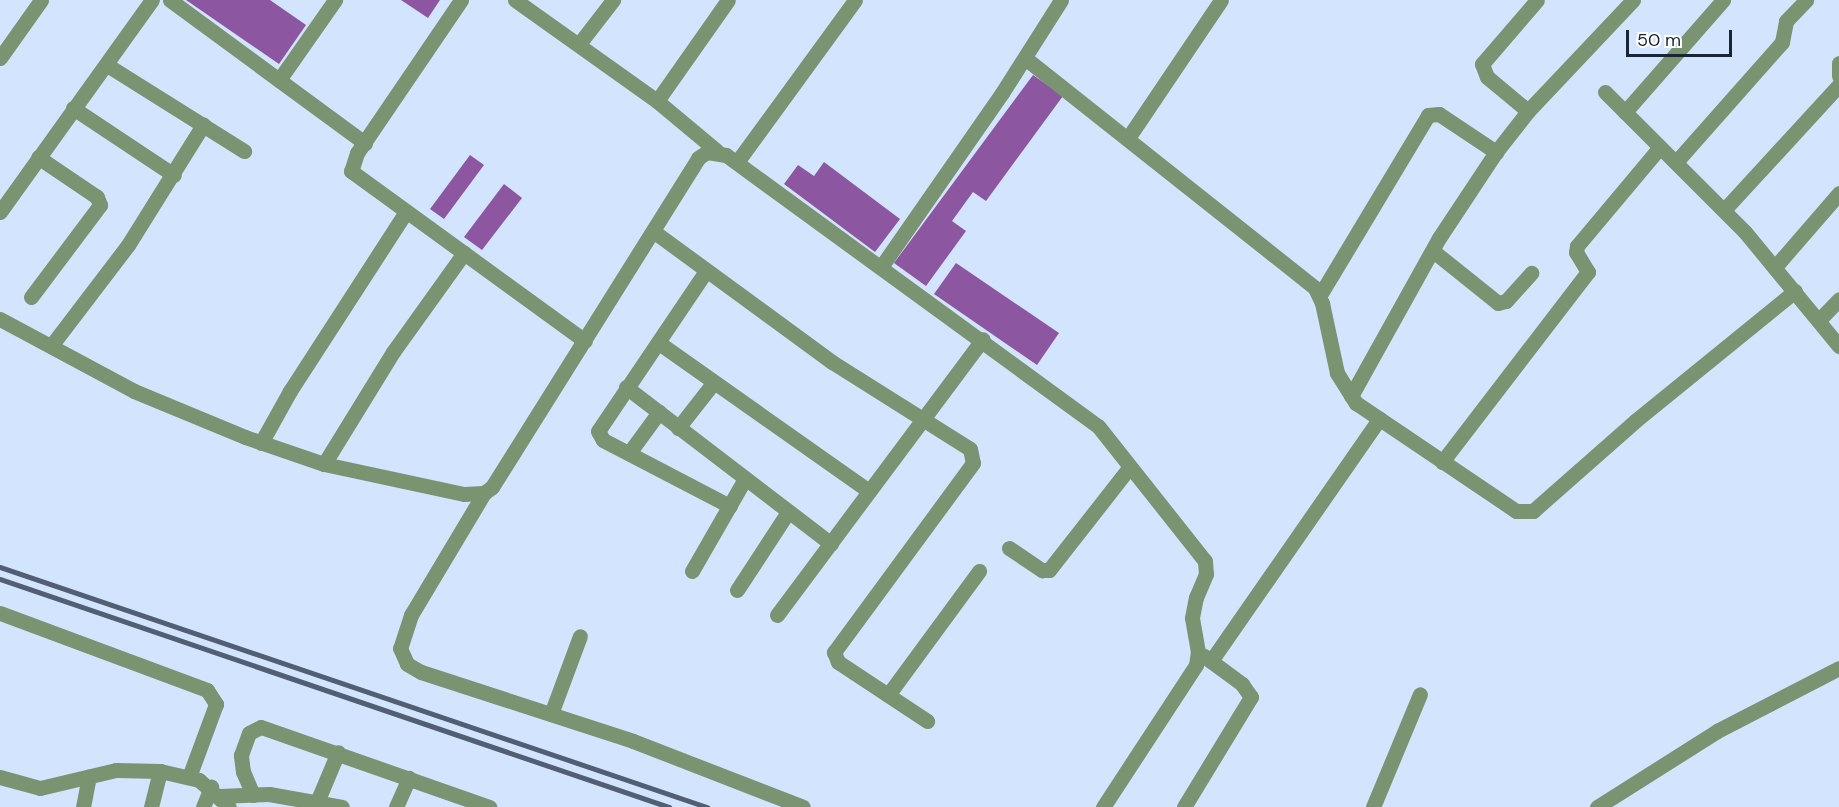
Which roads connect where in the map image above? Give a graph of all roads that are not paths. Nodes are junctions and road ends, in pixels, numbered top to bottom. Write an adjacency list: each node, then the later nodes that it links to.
1 (41, 0): 17 (street)
2 (152, 0): 20 (street)
3 (170, 0): 22 (street)
4 (335, 0): 22 (street)
5 (462, 0): 31 (street)
6 (515, 0): 16 (street)
7 (613, 0): 16 (street)
8 (728, 0): 25 (street)
9 (855, 0): 37 (street)
10 (1061, 0): 18 (street)
11 (1221, 0): 30 (street)
12 (1537, 0): 27 (street)
13 (1633, 0): 27 (street)
14 (1723, 0): 28 (street)
15 (1806, 0): 38 (street)
16 (579, 44): 25 (street)
17 (0, 58)
18 (1025, 58): 30 (street); 47 (street)
19 (1839, 63): 21 (street)
20 (107, 65): 26 (street); 29 (street)
21 (1839, 76)
22 (279, 80): 31 (street)
23 (1839, 85): 41 (street)
24 (1605, 92): 28 (street)
25 (657, 101): 34 (street)
26 (72, 108): 36 (street); 39 (street)
27 (1528, 111): 35 (street)
28 (1625, 112): 32 (street)
29 (203, 125): 33 (street); 39 (street)
30 (1128, 138): 52 (street)
31 (365, 143): 43 (street)
32 (1660, 147): 38 (street); 71 (street)
33 (244, 151)
34 (717, 151): 37 (street); 44 (street)
35 (1496, 152): 45 (street); 52 (street)
36 (38, 157): 42 (street); 53 (street)
37 (737, 162): 47 (street)
38 (1676, 162): 41 (street)
39 (174, 175): 60 (street)
40 (1839, 193): 48 (street)
41 (1724, 210): 48 (street)
42 (0, 212)
43 (406, 212): 46 (street); 69 (street)
44 (653, 231): 49 (street); 58 (street)
45 (1433, 251): 50 (street); 64 (street)
46 (464, 253): 58 (street); 72 (street)
47 (881, 267): 57 (street)
48 (1775, 267): 51 (street)
49 (706, 271): 59 (street); 66 (street)
50 (1531, 273)
51 (1795, 291): 56 (street); 71 (street)
52 (1320, 295): 64 (street)
53 (31, 297)
54 (1839, 299): 56 (street)
55 (0, 319): 60 (street)
56 (1819, 320): 61 (street)
57 (983, 339): 66 (street); 73 (street)
58 (585, 341): 76 (street)
59 (659, 343): 62 (street); 63 (street)
60 (51, 346): 69 (street)
61 (1839, 346)
62 (714, 382): 68 (street); 75 (street)
63 (626, 387): 65 (street); 70 (street)
64 (1351, 396): 67 (street)
65 (659, 412): 68 (street); 70 (street)
66 (925, 417): 75 (street); 91 (street)
67 (1379, 419): 71 (street); 88 (street)
68 (678, 428): 74 (street)
69 (261, 443): 72 (street)
70 (629, 453): 77 (street)
71 (1442, 462)
72 (324, 464): 76 (street)
73 (1129, 468): 80 (street); 87 (street)
74 (746, 479): 77 (street); 78 (street)
75 (869, 491): 79 (street)
76 (484, 493): 92 (street)
77 (730, 506): 81 (street)
78 (788, 512): 79 (street); 83 (street)
79 (831, 544): 84 (street)
80 (1009, 548)
81 (692, 571)
82 (979, 571): 91 (street)
83 (737, 590)
84 (777, 615)
85 (1, 618): 97 (street)
86 (580, 636): 92 (street)
87 (1198, 651): 88 (street); 110 (street)
88 (1211, 661): 111 (street)
89 (1839, 668): 113 (street)
90 (1420, 694): 112 (street)
91 (888, 695): 93 (street)
92 (551, 714): 109 (street)
93 (927, 721)
94 (338, 752): 98 (street); 100 (street); 102 (street)
95 (160, 771): 96 (street); 97 (street); 104 (street)
96 (89, 777): 99 (street); 103 (street)
97 (189, 777): 101 (street)
98 (409, 778): 107 (street); 108 (street)
99 (1, 782)
100 (253, 795): 101 (street); 102 (street)
101 (220, 797): 105 (street)
102 (317, 802): 106 (street)
103 (83, 807)
104 (151, 807)
105 (203, 807)
106 (342, 807)
107 (396, 807)
108 (488, 807)
109 (802, 807)
110 (1102, 807)
111 (1184, 807)
112 (1373, 807)
113 (1597, 807)

